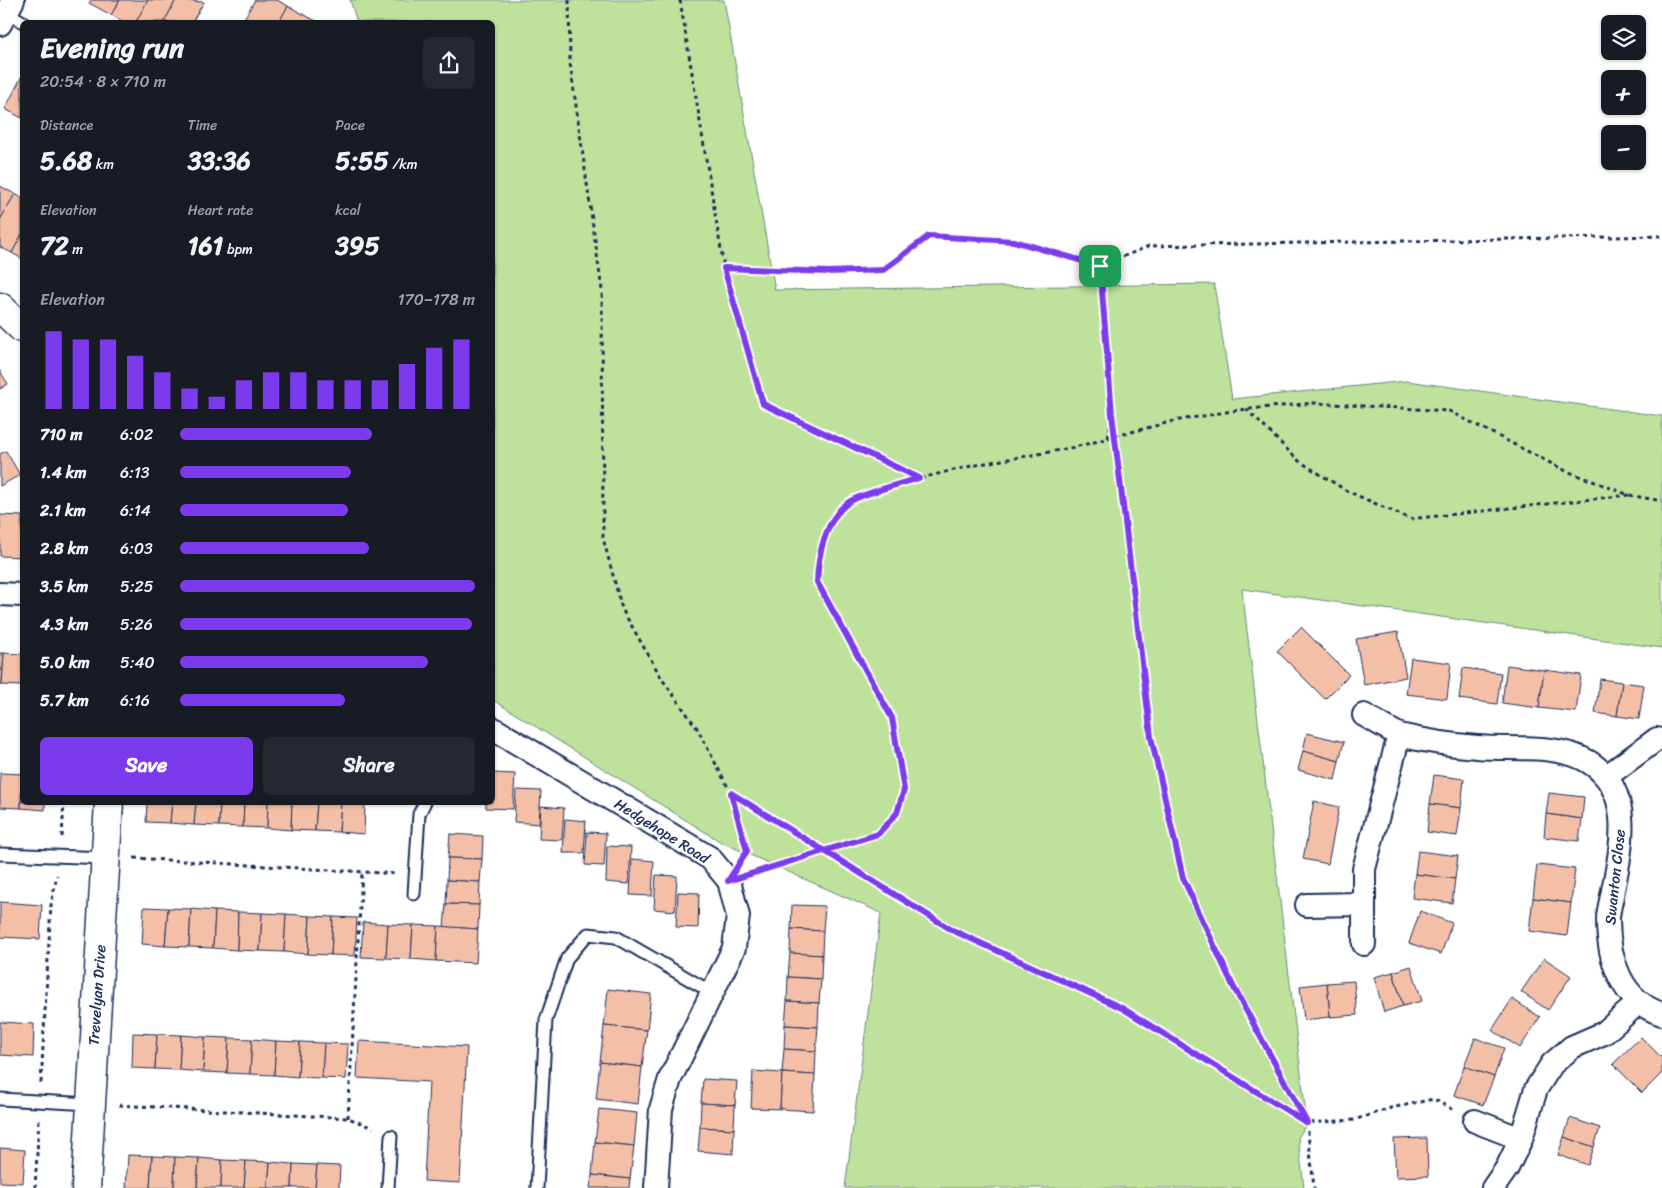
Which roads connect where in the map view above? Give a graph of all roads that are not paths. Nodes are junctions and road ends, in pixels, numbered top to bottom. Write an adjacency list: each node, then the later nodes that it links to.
1 (0, 307): 2 (street)
2 (20, 326)
3 (0, 594): 4 (street)
4 (20, 595)
5 (1364, 715): 7 (street, Swanton Close)
6 (495, 730): 18 (street, Hedgehope Road)
7 (1399, 735): 9 (street, Swanton Close); 15 (street)
8 (1657, 739): 9 (street)
9 (1607, 776): 19 (street, Swanton Close)
10 (109, 805): 13 (street, Trevelyan Drive)
11 (424, 805): 14 (lane)
12 (0, 854): 13 (lane)
13 (106, 857): 22 (street, Trevelyan Drive)
14 (414, 894)
15 (1362, 904): 16 (street); 17 (street)
16 (1307, 906)
17 (1364, 944)
18 (711, 992): 28 (lane); 29 (street, Hedgehope Road)
19 (1638, 1003): 20 (street, Swanton Close); 25 (street)
20 (1662, 1014)
21 (0, 1099): 22 (lane)
22 (91, 1104): 26 (street, Trevelyan Drive)
23 (1475, 1121): 25 (street)
24 (391, 1136): 27 (lane)
25 (1521, 1139): 30 (street)
26 (86, 1188)
27 (388, 1188)
28 (537, 1188)
29 (656, 1188)
30 (1493, 1188)

